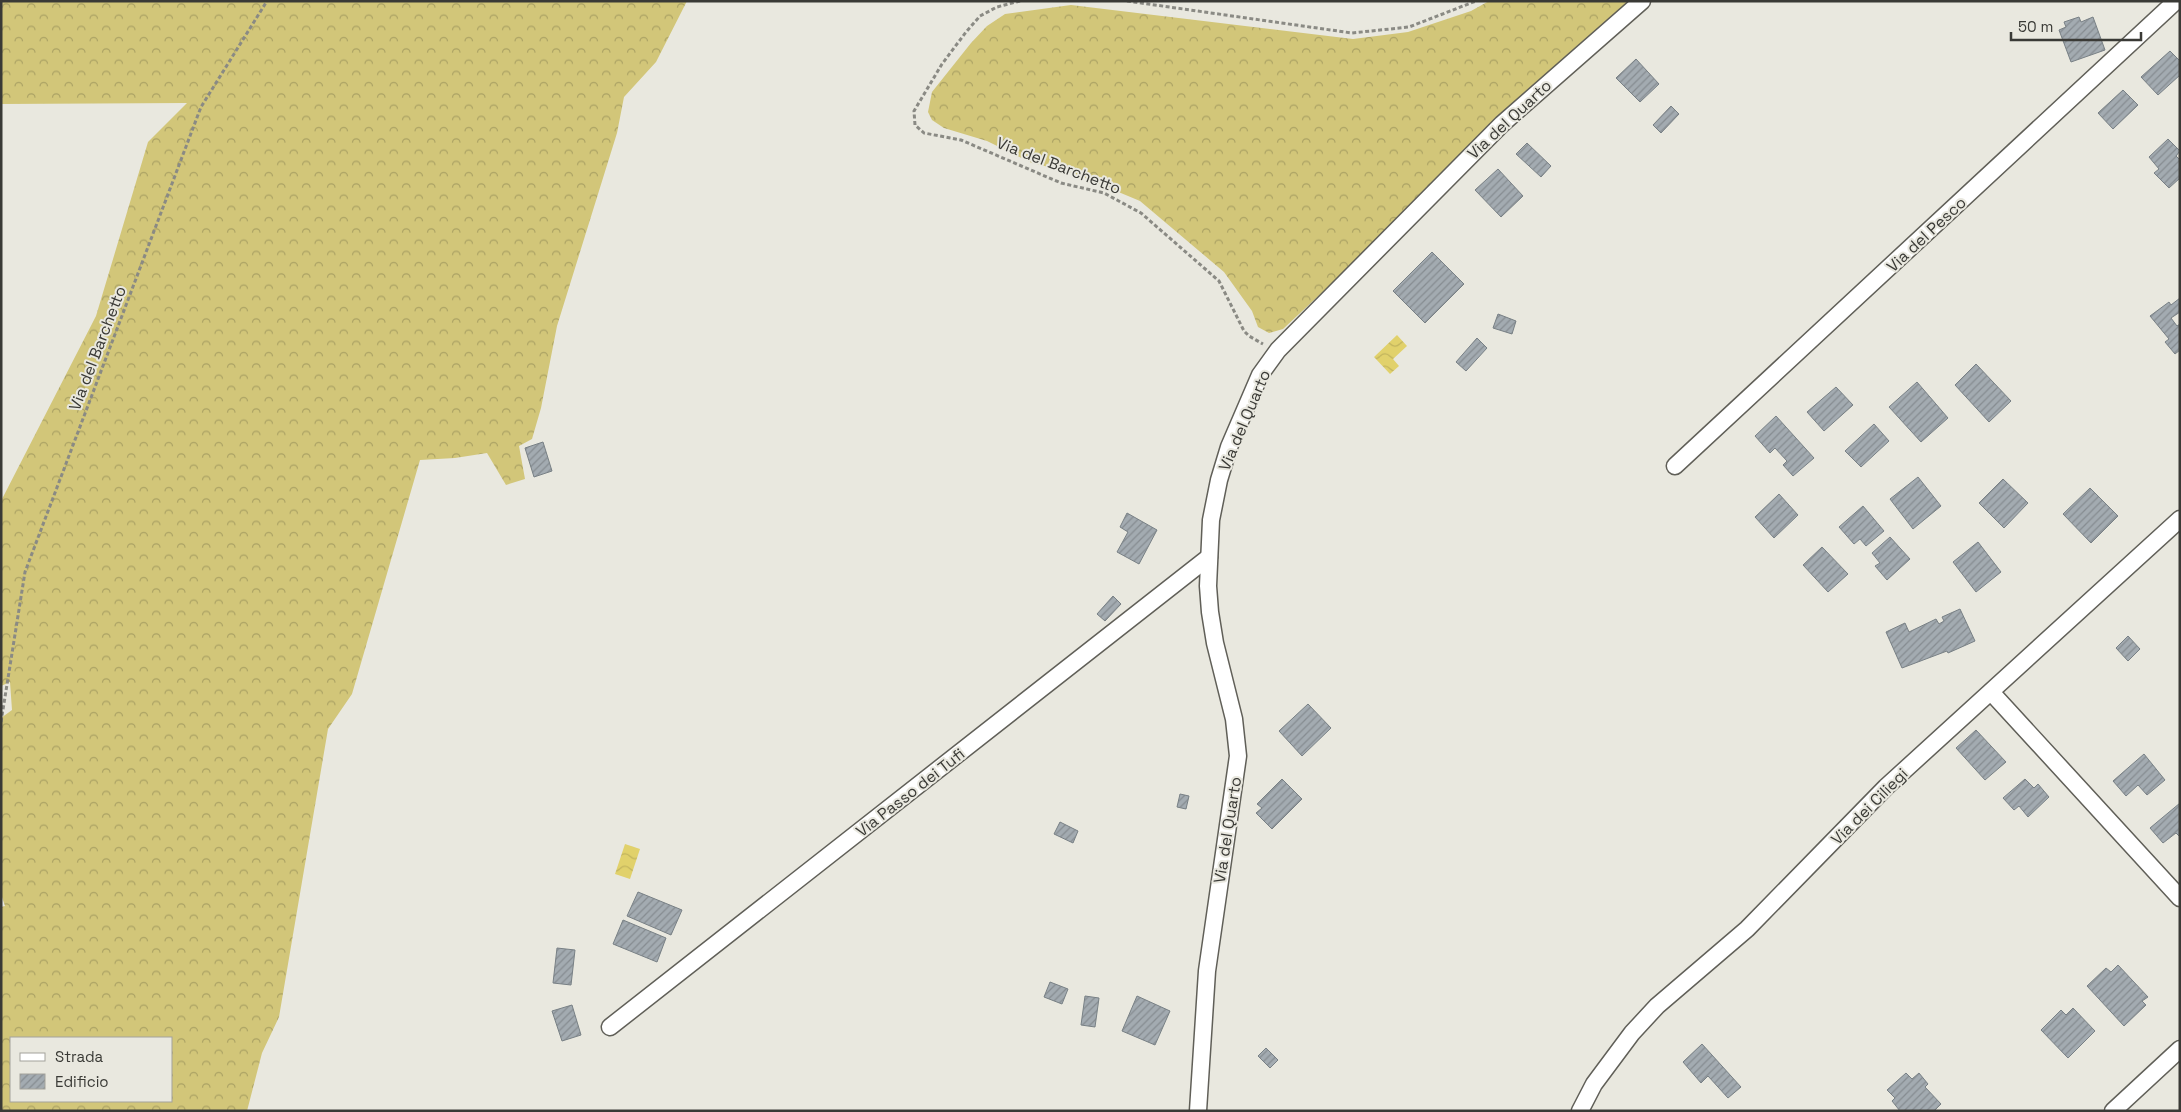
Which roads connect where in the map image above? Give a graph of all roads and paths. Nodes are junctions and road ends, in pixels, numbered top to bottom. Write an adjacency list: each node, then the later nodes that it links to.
1 (267, 1): 12 (path, Via del Barchetto)
2 (1020, 1): 7 (path, Via del Barchetto)
3 (1127, 1): 4 (path)
4 (1476, 1)
5 (1642, 1): 7 (street, Via del Quarto)
6 (2176, 1): 8 (street, Via del Pesco)
7 (1278, 350): 10 (street, Via del Quarto)
8 (1675, 466)
9 (2180, 519): 11 (street, Via dei Ciliegi)
10 (1209, 557): 14 (street, Via Passo dei Tufi); 16 (street, Via del Quarto)
11 (1991, 692): 13 (street); 17 (street, Via dei Ciliegi)
12 (1, 722)
13 (2180, 898)
14 (610, 1027)
15 (2180, 1049): 18 (street)
16 (1198, 1111)
17 (1580, 1111)
18 (2112, 1111)

